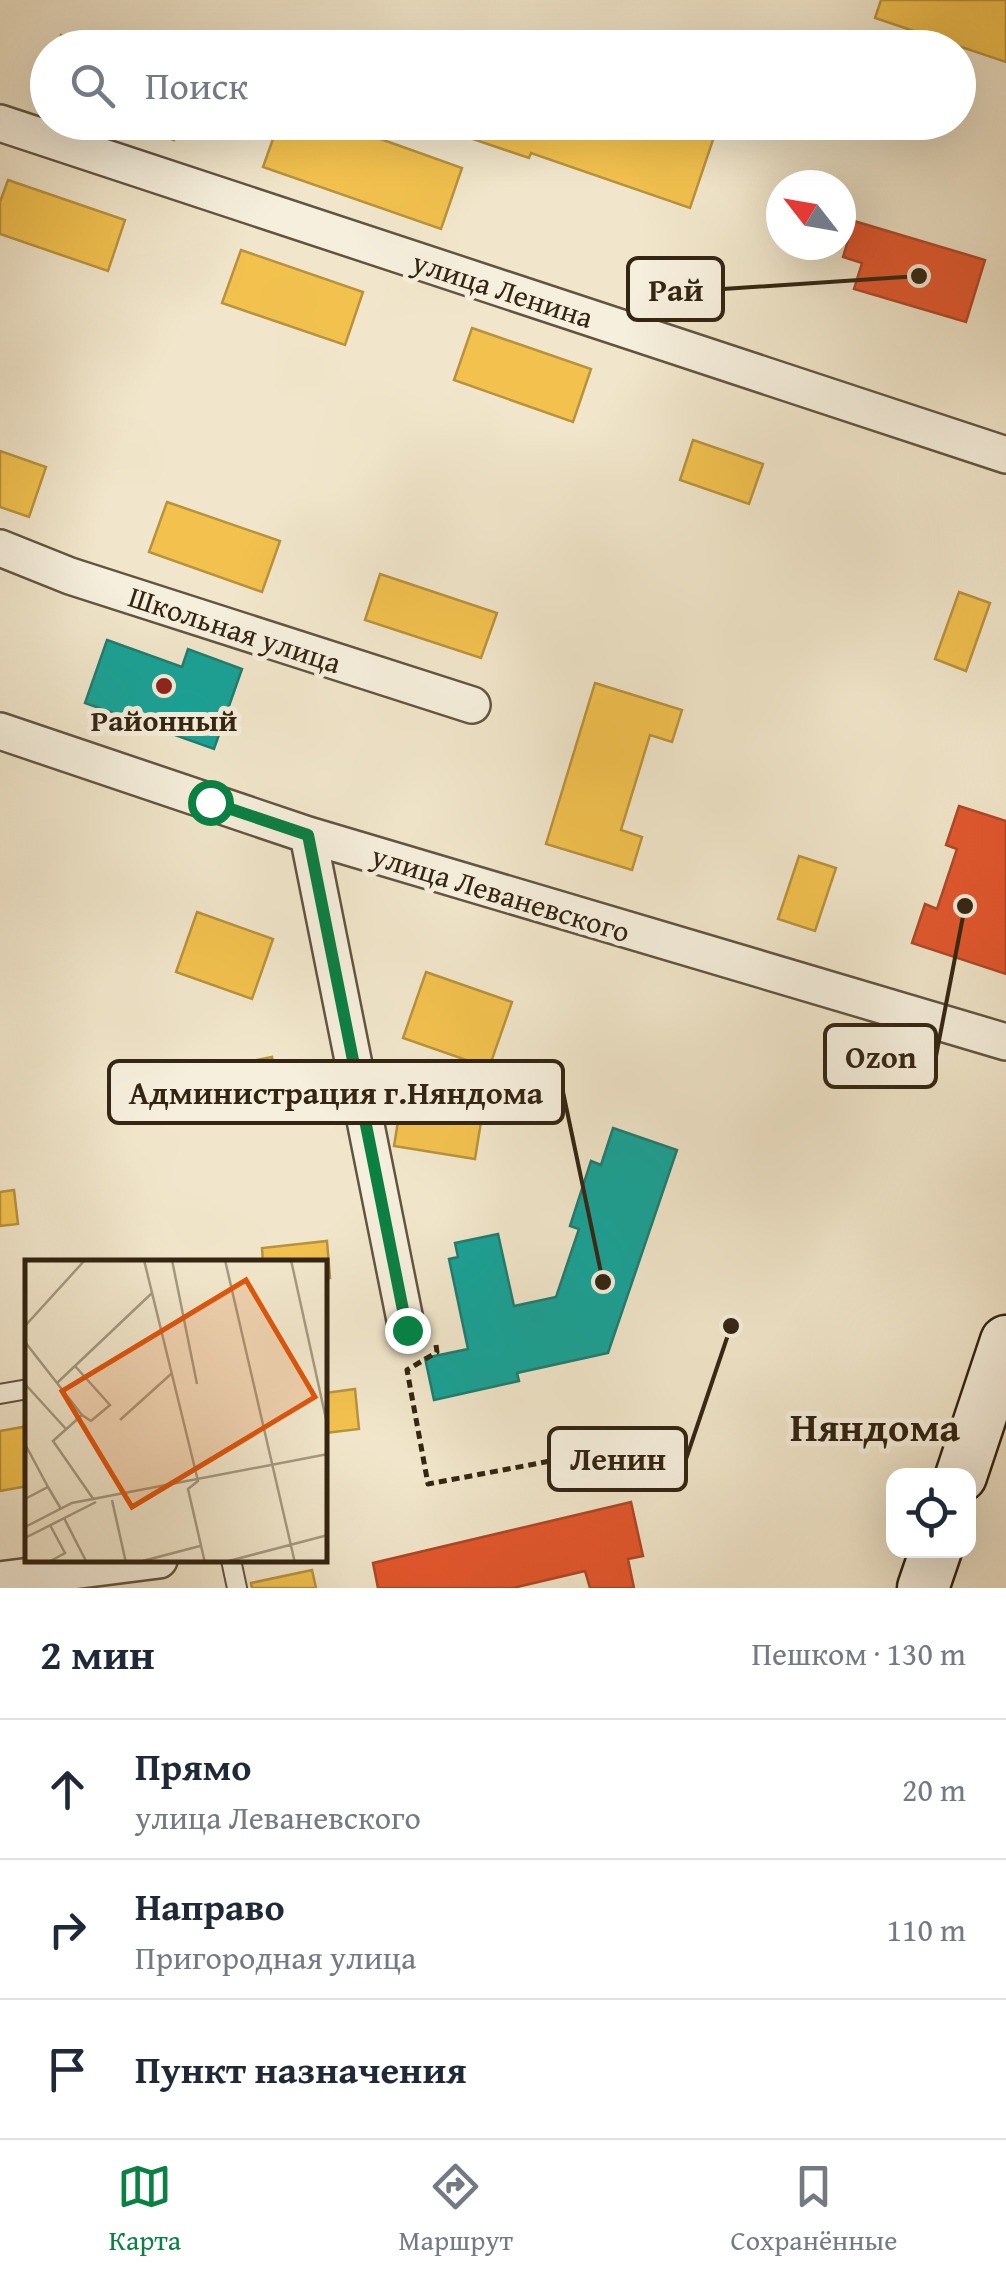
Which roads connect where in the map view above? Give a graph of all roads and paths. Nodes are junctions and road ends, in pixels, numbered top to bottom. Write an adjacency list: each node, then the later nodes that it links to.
1 (0, 123): 2 (street, улица Ленина)
2 (30, 133)
3 (52, 140): 4 (street, улица Ленина)
4 (1006, 455)
5 (0, 548): 6 (street, Школьная улица)
6 (472, 705)
7 (0, 732): 8 (street, улица Леваневского)
8 (308, 835): 9 (street, улица Леваневского); 10 (street)
9 (1006, 1042)
10 (421, 1333): 14 (path)
11 (1006, 1340): 15 (street)
12 (25, 1390): 13 (lane)
13 (0, 1394)
14 (668, 1438)
15 (964, 1468)
16 (933, 1558): 21 (street)
17 (135, 1563): 19 (street)
18 (232, 1563): 20 (lane)
19 (0, 1580)
20 (237, 1588)
21 (923, 1588)

